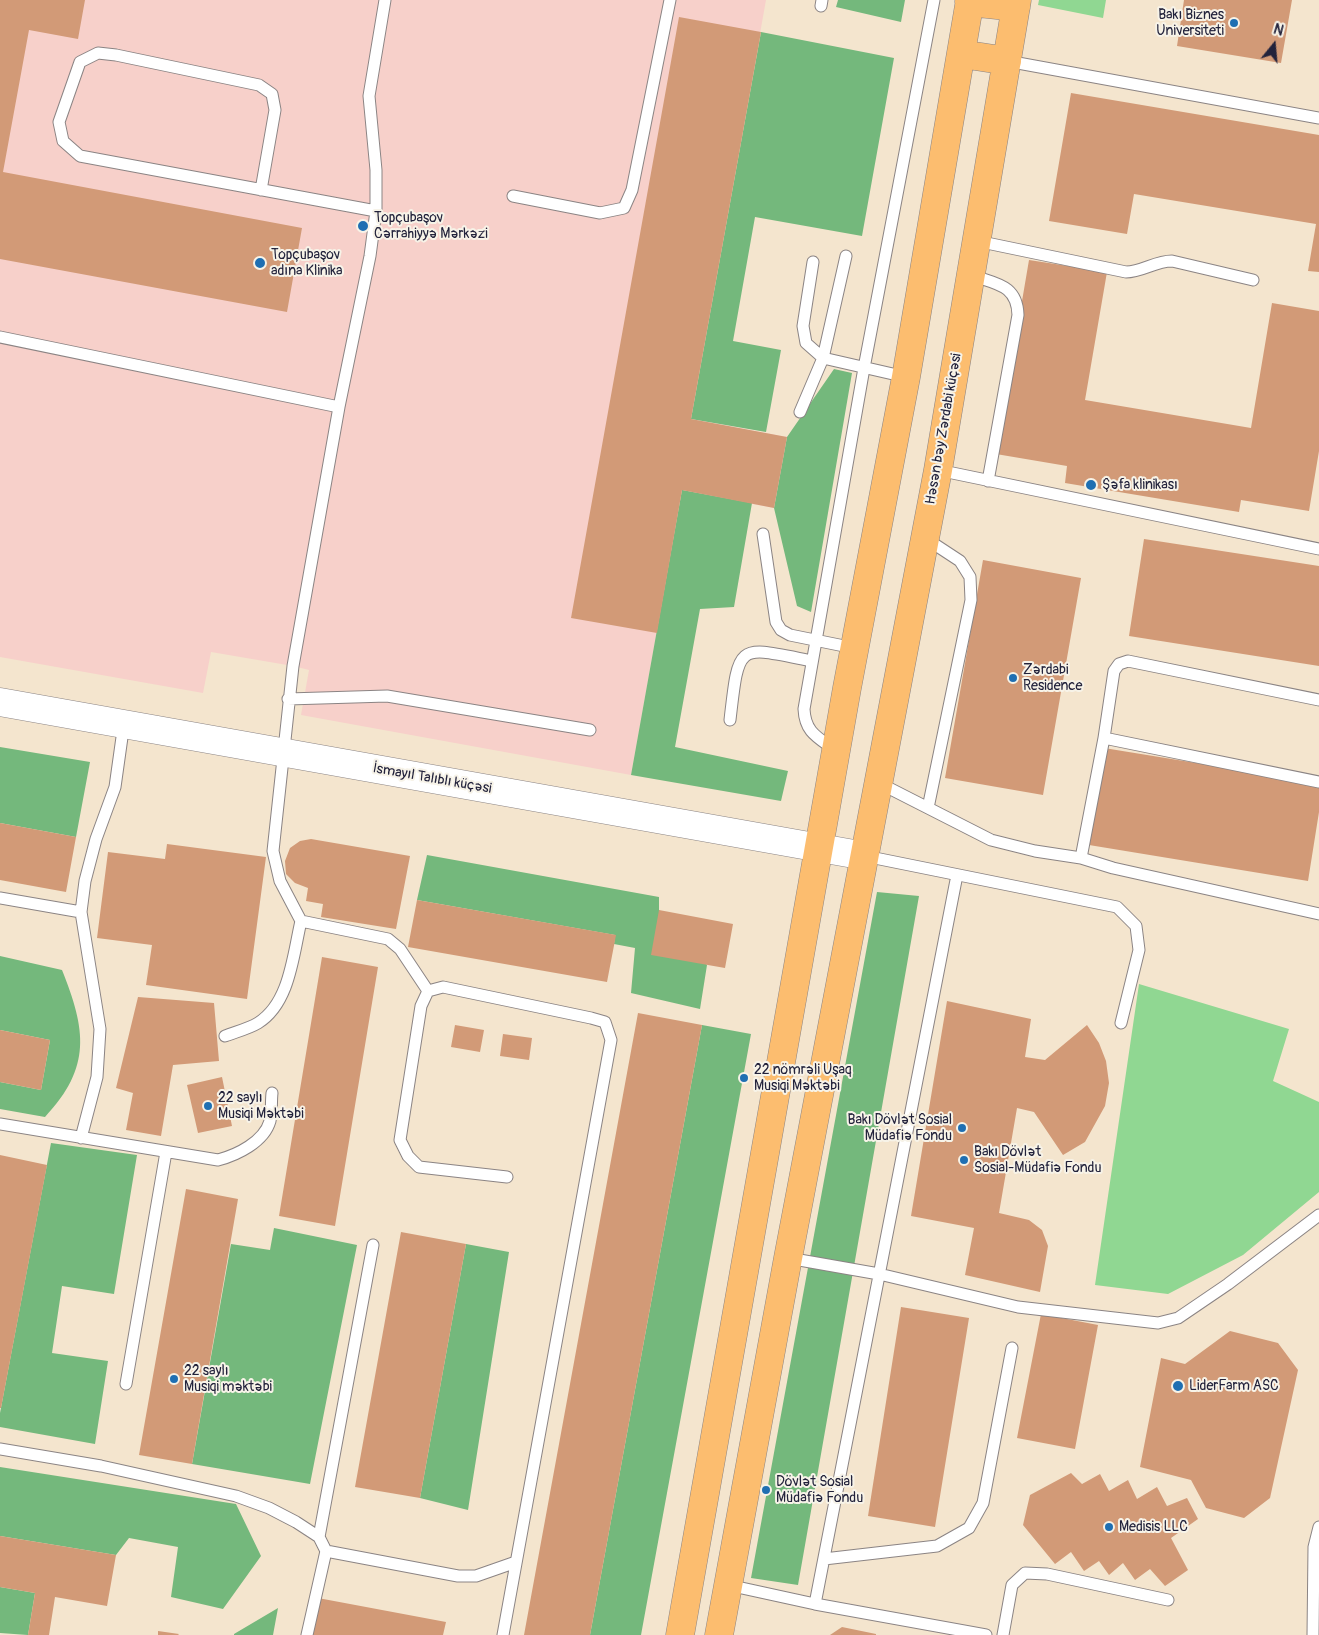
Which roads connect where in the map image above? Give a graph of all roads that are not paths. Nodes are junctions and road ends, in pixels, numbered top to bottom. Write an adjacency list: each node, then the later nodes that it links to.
1 (385, 0): 11 (lane)
2 (670, 0): 10 (lane)
3 (934, 0): 19 (lane)
4 (970, 1): 5 (main road); 6 (main road)
5 (1017, 3): 7 (main road, Həsən bəy Zərdabi küçəsi)
6 (962, 54): 7 (main road); 20 (main road)
7 (1007, 60): 8 (lane); 12 (main road, Həsən bəy Zərdabi küçəsi)
8 (1319, 118)
9 (261, 190): 9 (lane); 11 (lane)
10 (513, 196)
11 (376, 211): 21 (lane)
12 (976, 241): 15 (main road, Həsən bəy Zərdabi küçəsi); 16 (lane)
13 (846, 256): 18 (lane)
14 (813, 262): 18 (lane)
15 (971, 275): 23 (main road, Həsən bəy Zərdabi küçəsi); 24 (lane)
16 (1253, 280)
17 (0, 337): 21 (lane)
18 (823, 358): 19 (lane); 22 (lane)
19 (864, 368): 20 (lane); 28 (lane)
20 (906, 377): 29 (main road)
21 (340, 407): 31 (lane)
22 (800, 412)
23 (938, 470): 24 (lane); 26 (main road, Həsən bəy Zərdabi küçəsi)
24 (988, 481): 27 (lane)
25 (763, 534): 28 (lane)
26 (925, 538): 41 (main road, Həsən bəy Zərdabi küçəsi); 42 (lane)
27 (1319, 549)
28 (816, 641): 29 (lane); 30 (lane)
29 (854, 648): 38 (main road)
30 (812, 661): 34 (lane); 38 (lane)
31 (288, 700): 36 (lane); 39 (lane)
32 (1319, 700): 37 (lane)
33 (0, 702): 35 (street, İsmayıl Talıblı küçəsi)
34 (730, 720)
35 (124, 723): 39 (street, İsmayıl Talıblı küçəsi); 48 (lane)
36 (590, 730)
37 (1104, 738): 40 (lane); 45 (lane)
38 (836, 751): 43 (main road)
39 (282, 752): 43 (street, İsmayıl Talıblı küçəsi); 50 (lane)
40 (1319, 782)
41 (879, 783): 42 (lane); 44 (main road, Həsən bəy Zərdabi küçəsi)
42 (928, 808): 45 (lane)
43 (819, 848): 44 (street, İsmayıl Talıblı küçəsi); 76 (main road)
44 (865, 856): 46 (lane); 61 (main road, Həsən bəy Zərdabi küçəsi)
45 (1081, 858): 49 (lane)
46 (957, 875): 52 (lane); 62 (lane)
47 (0, 898): 48 (lane)
48 (81, 912): 56 (lane)
49 (1319, 914)
50 (301, 921): 51 (lane); 53 (lane)
51 (428, 991): 58 (lane); 70 (lane)
52 (1121, 1023)
53 (225, 1036)
54 (272, 1093): 57 (lane)
55 (0, 1124): 56 (lane)
56 (81, 1138): 57 (lane)
57 (166, 1152): 64 (lane)
58 (508, 1177)
59 (1319, 1215): 62 (lane)
60 (373, 1245): 67 (lane)
61 (788, 1258): 62 (lane); 71 (main road, Həsən bəy Zərdabi küçəsi)
62 (879, 1274): 69 (lane)
63 (1012, 1348): 69 (lane)
64 (126, 1384)
65 (0, 1448): 67 (lane)
66 (1319, 1527): 80 (lane)
67 (319, 1537): 68 (lane)
68 (326, 1551): 70 (lane); 74 (lane)
69 (824, 1559): 73 (lane)
70 (516, 1562): 75 (lane)
71 (728, 1585): 73 (lane); 77 (main road, Həsən bəy Zərdabi küçəsi)
72 (1168, 1600): 79 (lane)
73 (815, 1604): 78 (lane)
74 (307, 1635)
75 (503, 1635)
76 (680, 1635)
77 (719, 1635)
78 (986, 1635)
79 (1002, 1635)
80 (1313, 1635)

